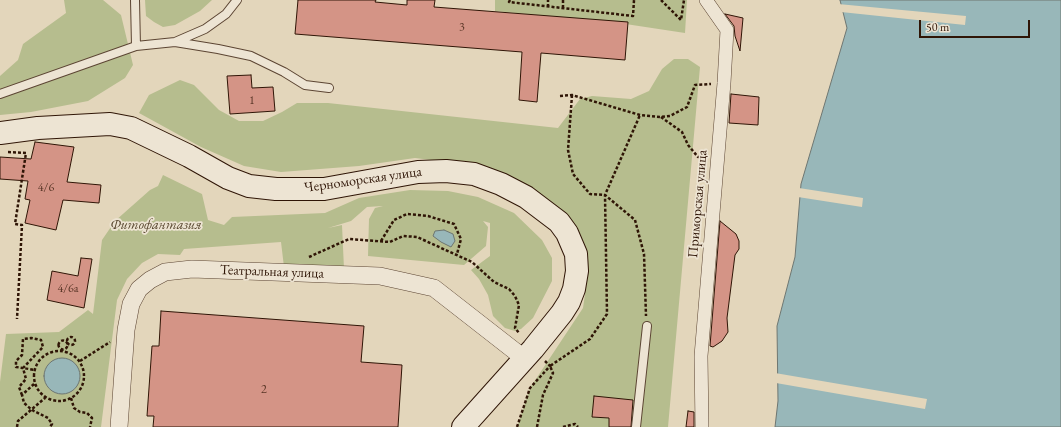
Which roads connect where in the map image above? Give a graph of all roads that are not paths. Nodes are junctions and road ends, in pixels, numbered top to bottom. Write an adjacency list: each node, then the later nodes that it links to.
1 (134, 0): 5 (lane)
2 (238, 0): 4 (lane)
3 (706, 0): 11 (street, Приморская улица)
4 (175, 42): 5 (lane); 6 (lane)
5 (136, 46): 7 (lane)
6 (330, 88)
7 (0, 94)
8 (3, 142): 10 (main road, Черноморская улица)
9 (647, 326): 14 (lane)
10 (529, 354): 12 (street, Театральная улица); 13 (main road)
11 (702, 422)
12 (119, 427)
13 (462, 427)
14 (636, 427)

